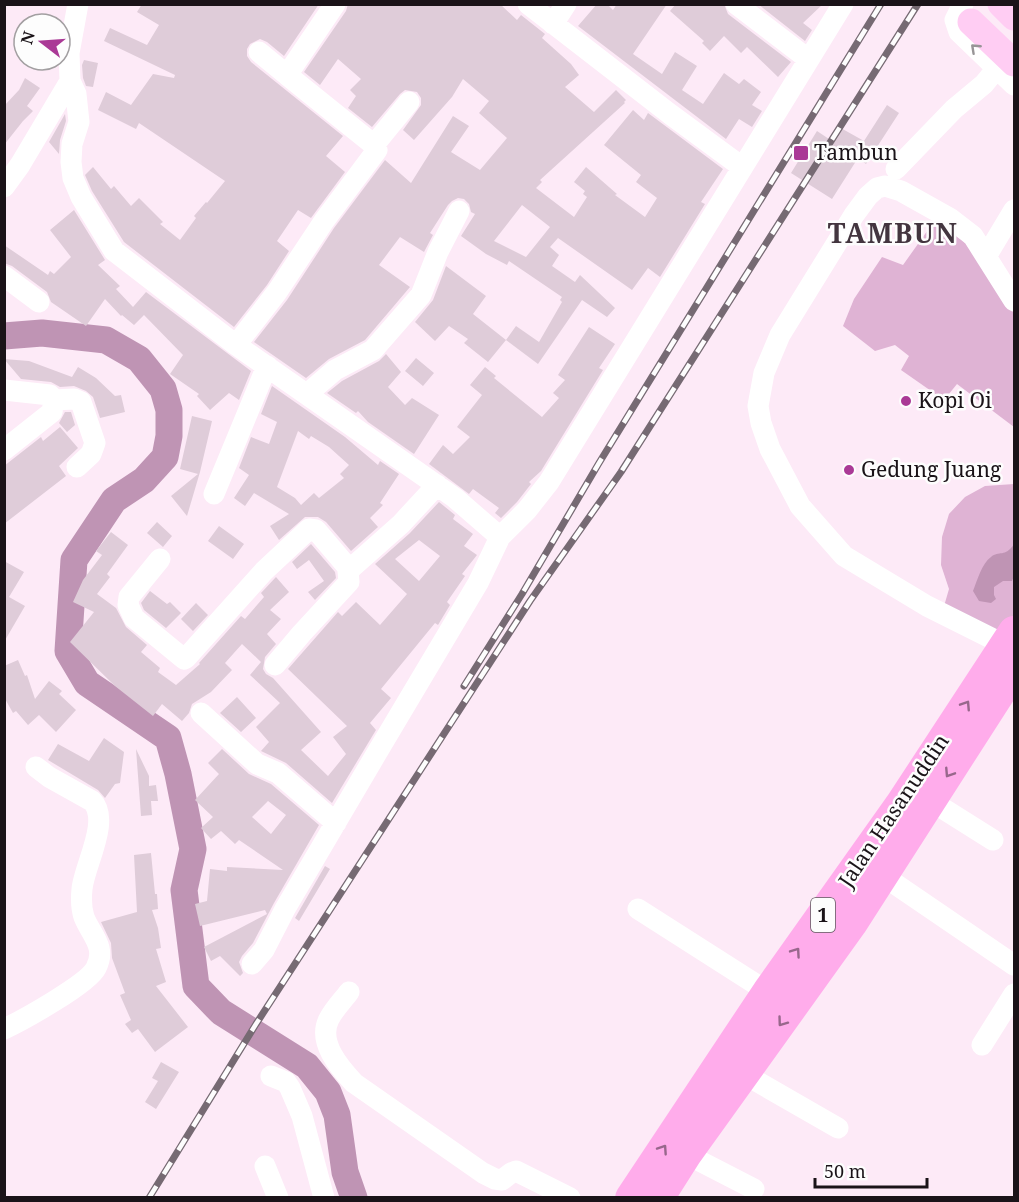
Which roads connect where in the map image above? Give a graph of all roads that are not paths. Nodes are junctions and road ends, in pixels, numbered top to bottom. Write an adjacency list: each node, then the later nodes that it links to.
1 (78, 4): 15 (street)
2 (335, 4): 14 (street)
3 (528, 4): 10 (street)
4 (566, 4): 10 (street)
5 (736, 4): 12 (street)
6 (843, 4): 12 (street)
7 (1001, 4): 9 (main road)
8 (967, 13): 13 (main road, one-way to 8)
9 (1014, 16)
10 (553, 24): 19 (street)
11 (259, 52): 14 (street)
12 (808, 59): 19 (street)
13 (1006, 65): 16 (street); 20 (street)
14 (287, 75): 18 (street)
15 (70, 81): 21 (street); 28 (street)
16 (1014, 85)
17 (409, 102): 18 (street)
18 (374, 145): 28 (street)
19 (742, 167): 37 (street)
20 (896, 169)
21 (6, 183)
22 (1014, 210): 24 (street)
23 (459, 212): 31 (street)
24 (987, 255): 26 (street); 40 (street)
25 (4, 276): 27 (street)
26 (1014, 301)
27 (39, 302)
28 (236, 345): 29 (street)
29 (267, 366): 31 (street); 36 (street)
30 (7, 392): 32 (street)
31 (307, 394): 35 (street)
32 (54, 400): 33 (street); 34 (street)
33 (4, 450)
34 (77, 467)
35 (436, 485): 37 (street); 39 (street)
36 (214, 494)
37 (500, 537): 45 (street)
38 (160, 559): 39 (street)
39 (350, 570): 41 (street)
40 (1011, 649): 44 (highway, Jalan Hasanuddin / 1, one-way to 44); 52 (highway, Jalan Hasanuddin / 1, one-way to 40)
41 (274, 665)
42 (201, 713): 45 (street)
43 (36, 767): 54 (street)
44 (931, 801): 46 (street); 47 (highway, Jalan Hasanuddin / 1)
45 (336, 823): 49 (street)
46 (993, 840)
47 (882, 875): 50 (street); 56 (highway, Jalan Hasanuddin / 1, one-way to 56)
48 (638, 909): 52 (street)
49 (252, 964)
50 (1014, 965)
51 (350, 992): 64 (street)
52 (768, 992): 65 (highway, Jalan Hasanuddin / 1, one-way to 52)
53 (1014, 994): 55 (street)
54 (4, 1029)
55 (982, 1045)
56 (744, 1074): 58 (street); 59 (highway, Jalan Hasanuddin / 1)
57 (271, 1076): 63 (street)
58 (838, 1128)
59 (686, 1154): 61 (street); 66 (highway, Jalan Hasanuddin / 1)
60 (265, 1166): 62 (street)
61 (754, 1189)
62 (278, 1197)
63 (324, 1197)
64 (570, 1197)
65 (631, 1197)
66 (658, 1197)

